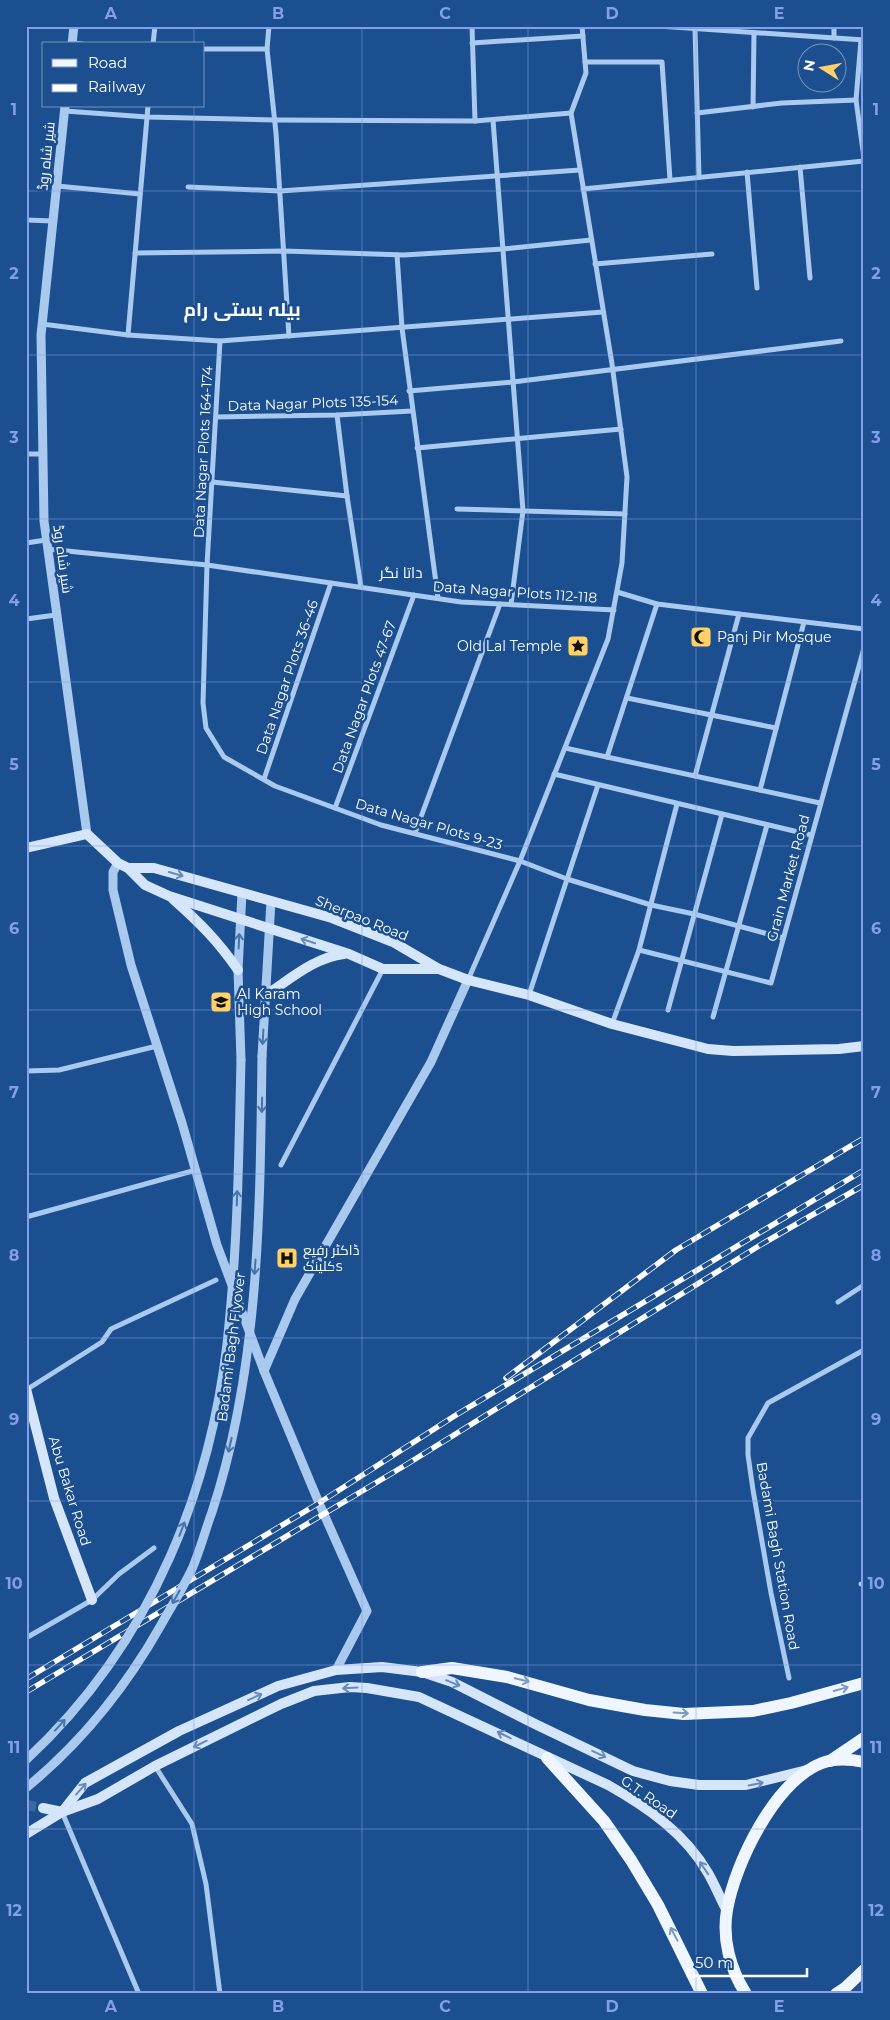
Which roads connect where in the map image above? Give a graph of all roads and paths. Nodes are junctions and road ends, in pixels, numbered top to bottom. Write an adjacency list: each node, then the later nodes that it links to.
1 (74, 26): 13 (street)
2 (155, 26): 14 (street)
3 (269, 26): 17 (street)
4 (472, 26): 15 (street)
5 (582, 26): 10 (street)
6 (658, 26): 8 (street)
7 (834, 26): 11 (street)
8 (695, 29): 9 (street); 24 (street)
9 (754, 33): 11 (street); 20 (street)
10 (583, 36): 15 (street); 18 (street)
11 (834, 38): 12 (street)
12 (862, 40): 19 (street)
13 (72, 42)
14 (153, 42)
15 (472, 43): 28 (street)
16 (205, 49): 17 (street)
17 (267, 49): 26 (street)
18 (585, 62): 23 (street); 36 (street)
19 (856, 100): 20 (street); 29 (street)
20 (753, 107): 24 (street)
21 (148, 108): 25 (street)
22 (65, 109): 25 (street); 37 (street, شیر شاہ روڈ)
23 (571, 113): 27 (street); 32 (street)
24 (697, 114): 35 (street)
25 (147, 117): 26 (street); 41 (street)
26 (275, 120): 28 (street); 40 (street)
27 (493, 120): 28 (street); 34 (street)
28 (475, 121)
29 (864, 158)
30 (864, 161): 31 (street)
31 (800, 167): 33 (street); 51 (street)
32 (580, 170): 34 (street); 39 (street)
33 (747, 172): 35 (street); 52 (street)
34 (497, 176): 40 (street); 45 (street)
35 (699, 177): 36 (street)
36 (670, 180): 39 (street)
37 (57, 186): 41 (street); 43 (street, شیر شاہ روڈ)
38 (188, 188): 40 (street)
39 (583, 189): 44 (street)
40 (280, 191): 46 (street)
41 (140, 194): 47 (street)
42 (26, 220): 43 (street)
43 (53, 221): 55 (street, شیر شاہ روڈ)
44 (591, 240): 45 (street); 50 (street)
45 (503, 249): 48 (street); 54 (street)
46 (284, 252): 47 (street); 48 (street); 58 (street)
47 (135, 253): 57 (street)
48 (397, 254): 56 (street)
49 (712, 254): 50 (street)
50 (595, 264): 53 (street)
51 (810, 278)
52 (757, 288)
53 (603, 312): 54 (street); 61 (street)
54 (508, 320): 56 (street); 62 (street)
55 (42, 324): 57 (street); 71 (street, شیر شاہ روڈ)
56 (402, 328): 58 (street); 63 (street)
57 (128, 335): 59 (street)
58 (289, 336): 59 (street)
59 (220, 341): 66 (street, Data Nagar Plots 164-174)
60 (841, 341): 61 (street)
61 (612, 369): 62 (street); 67 (street)
62 (513, 382): 63 (street); 68 (street)
63 (409, 391): 64 (street)
64 (412, 411): 65 (street, Data Nagar Plots 135-154); 69 (street)
65 (337, 415): 66 (street, Data Nagar Plots 135-154); 73 (street)
66 (216, 417): 72 (street, Data Nagar Plots 164-174)
67 (621, 429): 68 (street); 76 (street)
68 (517, 439): 69 (street); 75 (street)
69 (417, 448): 84 (street)
70 (26, 454): 71 (street)
71 (43, 454): 78 (street, شیر شاہ روڈ)
72 (212, 482): 73 (street); 79 (street, Data Nagar Plots 164-174)
73 (347, 496): 81 (street)
74 (457, 509): 75 (street)
75 (523, 511): 76 (street); 86 (street)
76 (625, 514): 82 (street)
77 (26, 543): 78 (street, Data Nagar Plots 112-118)
78 (47, 544): 79 (street, Data Nagar Plots 112-118); 90 (street, شیر شاہ روڈ)
79 (207, 565): 80 (street, Data Nagar Plots 112-118); 99 (street, Data Nagar Plots 164-174)
80 (331, 583): 81 (street, Data Nagar Plots 112-118); 103 (street, Data Nagar Plots 36-46)
81 (361, 587): 83 (street, Data Nagar Plots 112-118)
82 (617, 592): 87 (street); 88 (street)
83 (414, 595): 84 (street, Data Nagar Plots 112-118); 108 (street, Data Nagar Plots 47-67)
84 (438, 598): 85 (street, Data Nagar Plots 112-118)
85 (500, 604): 86 (street, Data Nagar Plots 112-118); 111 (street)
86 (511, 604): 88 (street, Data Nagar Plots 112-118)
87 (657, 604): 89 (street); 95 (street)
88 (614, 610): 98 (street)
89 (739, 614): 92 (street); 96 (street)
90 (56, 615): 91 (street); 112 (street, شیر شاہ روڈ)
91 (26, 619)
92 (804, 622): 93 (street); 97 (street)
93 (864, 629)
94 (864, 648): 106 (street, Grain Market Road)
95 (627, 698): 96 (street); 100 (street)
96 (712, 716): 97 (street); 102 (street)
97 (776, 728): 105 (street)
98 (565, 748): 100 (street); 101 (street)
99 (224, 757): 103 (street, Data Nagar Plots 9-23)
100 (607, 757): 102 (street)
101 (554, 774): 104 (street); 115 (street)
102 (695, 776): 105 (street)
103 (264, 779): 108 (street, Data Nagar Plots 9-23)
104 (598, 785): 107 (street); 118 (street)
105 (760, 790): 106 (street)
106 (820, 803): 113 (street, Grain Market Road)
107 (677, 804): 109 (street); 122 (street)
108 (335, 808): 111 (street, Data Nagar Plots 9-23)
109 (722, 814): 110 (street); 123 (street)
110 (767, 825): 113 (street); 125 (street)
111 (415, 833): 115 (street, Data Nagar Plots 9-23)
112 (87, 834): 114 (main road); 116 (main road)
113 (811, 835): 127 (street, Grain Market Road)
114 (26, 848)
115 (520, 861): 118 (street, Data Nagar Plots 9-23); 135 (street)
116 (118, 863): 117 (main road); 141 (street)
117 (128, 868): 119 (main road, Sherpao Road, one-way to 119); 120 (main road)
118 (567, 879): 122 (street, Data Nagar Plots 9-23); 137 (street)
119 (242, 892): 121 (main road, Sherpao Road); 124 (street, Badami Bagh Flyover)
120 (169, 896): 124 (main road, Sherpao Road); 133 (main road)
121 (271, 901): 126 (street, Badami Bagh Flyover); 132 (main road, Sherpao Road)
122 (651, 905): 123 (street, Data Nagar Plots 9-23); 128 (street)
123 (694, 914): 125 (street, Data Nagar Plots 9-23); 130 (street)
124 (240, 919): 126 (main road, Sherpao Road); 133 (street, Badami Bagh Flyover, one-way to 124)
125 (738, 927): 127 (street, Data Nagar Plots 9-23); 134 (street)
126 (269, 928): 129 (main road, Sherpao Road, one-way to 126); 136 (street, Badami Bagh Flyover)
127 (783, 938): 134 (street, Grain Market Road)
128 (639, 950): 130 (street, Grain Market Road); 140 (street)
129 (350, 954): 131 (main road, Sherpao Road); 136 (main road)
130 (681, 960): 134 (street, Grain Market Road); 138 (street)
131 (383, 969): 132 (main road, Sherpao Road); 144 (street)
132 (439, 969): 135 (main road, Sherpao Road)
133 (238, 970): 162 (street, Badami Bagh Flyover, one-way to 133, bridge)
134 (725, 972): 139 (street)
135 (468, 980): 137 (main road, Sherpao Road); 151 (street)
136 (266, 995): 167 (street, Badami Bagh Flyover, one-way to 167, bridge)
137 (529, 995): 140 (main road, Sherpao Road)
138 (668, 1010)
139 (714, 1017)
140 (612, 1024): 142 (main road, Sherpao Road)
141 (157, 1046): 143 (street); 145 (street)
142 (864, 1046)
143 (26, 1072)
144 (280, 1165)
145 (196, 1170): 146 (street); 151 (street)
146 (26, 1217)
147 (216, 1280): 152 (street)
148 (864, 1285): 149 (street)
149 (838, 1302)
150 (864, 1350): 158 (street, Badami Bagh Station Road)
151 (264, 1371): 156 (street)
152 (26, 1390): 154 (main road, Abu Bakar Road)
153 (154, 1548): 154 (street)
154 (92, 1600): 155 (street)
155 (26, 1638)
156 (336, 1670): 157 (main road); 169 (main road, one-way to 156)
157 (422, 1672): 159 (main road, one-way to 159); 166 (main road, one-way to 166)
158 (789, 1678)
159 (864, 1683)
160 (864, 1738): 163 (main road)
161 (547, 1758): 165 (main road, G.T. Road, one-way to 165); 171 (main road, G.T. Road, one-way to 161); 175 (main road, one-way to 161)
162 (26, 1760)
163 (830, 1761): 164 (main road); 166 (main road)
164 (864, 1762)
165 (155, 1766): 169 (main road, G.T. Road); 174 (street)
166 (810, 1769): 171 (main road)
167 (26, 1788)
168 (43, 1808): 169 (main road)
169 (62, 1812): 170 (main road); 173 (street)
170 (26, 1834)
171 (726, 1911): 176 (main road)
172 (864, 1970): 177 (main road)
173 (139, 1994)
174 (220, 1994)
175 (702, 1994)
176 (746, 1994)
177 (836, 1994)

